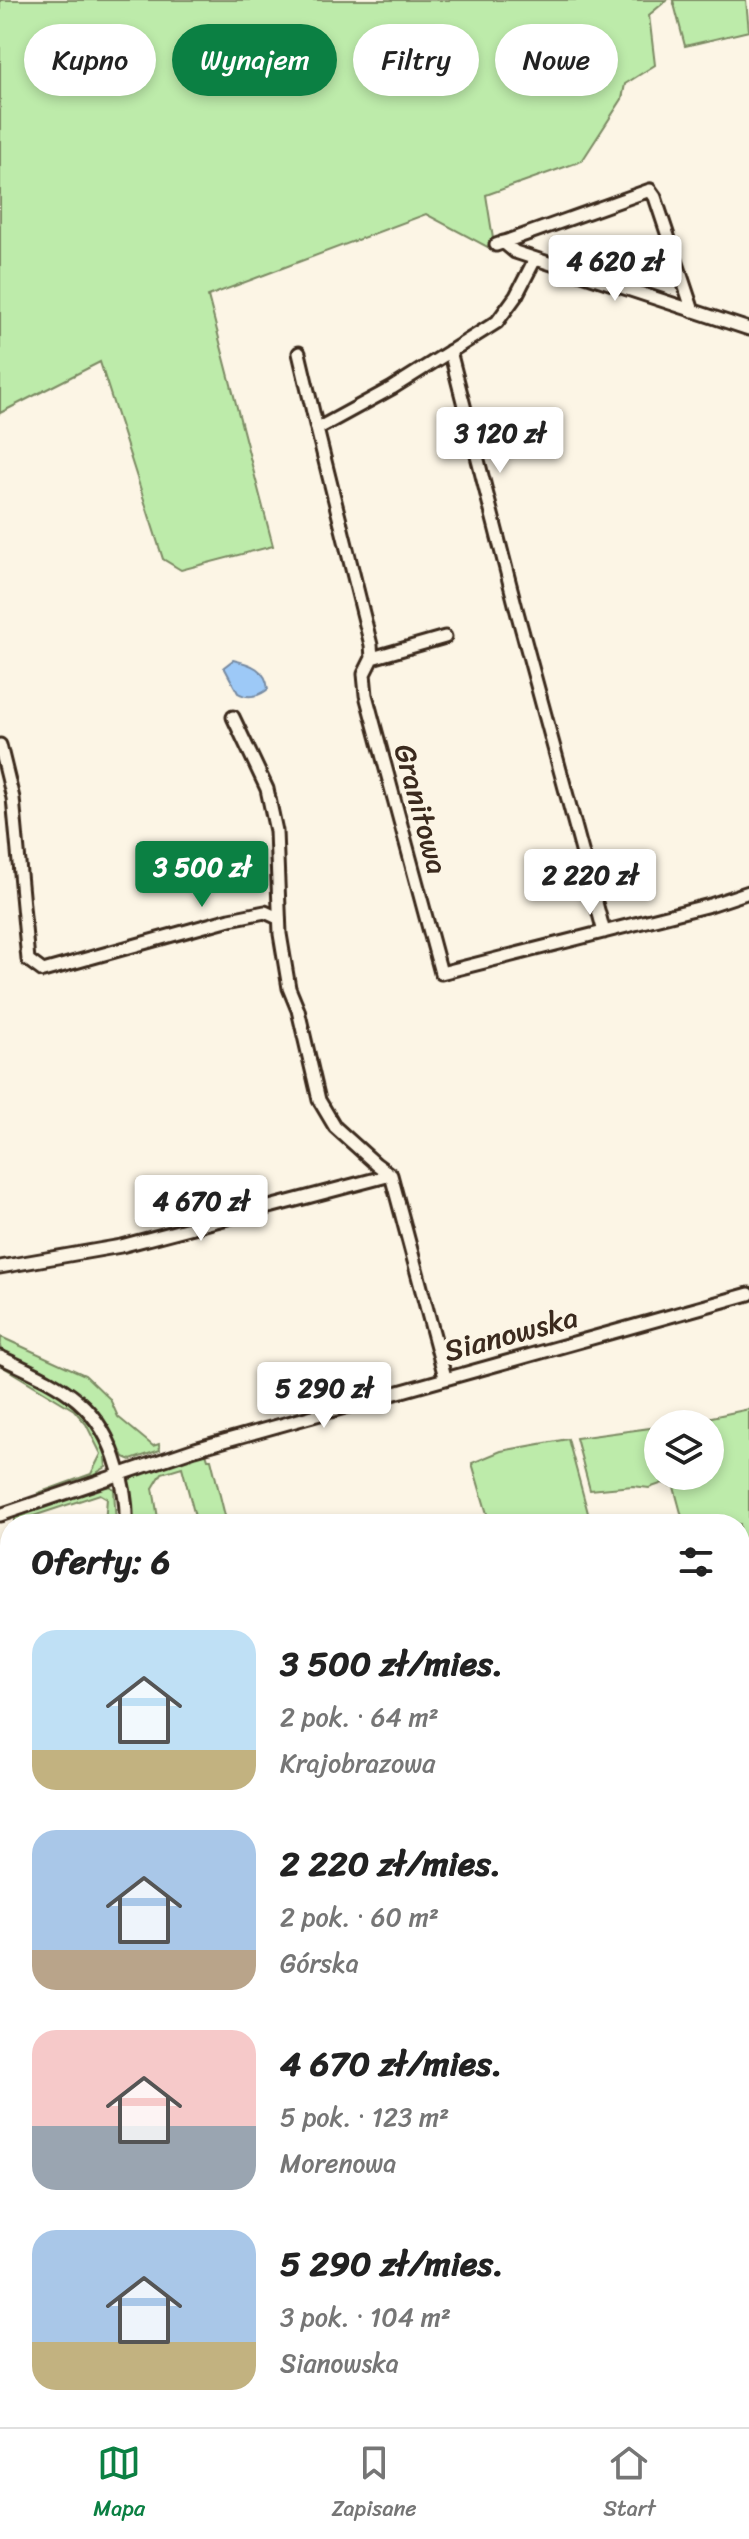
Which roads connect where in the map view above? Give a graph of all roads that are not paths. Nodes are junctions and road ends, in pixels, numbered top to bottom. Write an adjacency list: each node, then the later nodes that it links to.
1 (535, 259): 2 (street); 2 (street); 4 (street)
2 (693, 311): 3 (street)
3 (749, 329)
4 (450, 351): 6 (street); 13 (street)
5 (299, 353): 6 (street, Granitowa)
6 (317, 429): 8 (street, Granitowa)
7 (445, 637): 8 (street)
8 (372, 658): 13 (street, Granitowa)
9 (233, 717): 12 (street)
10 (0, 745): 12 (street)
11 (749, 892): 13 (street)
12 (278, 918): 14 (street)
13 (604, 932)
14 (391, 1175): 15 (street); 18 (street)
15 (0, 1267)
16 (749, 1294): 18 (street, Sianowska)
17 (0, 1357): 19 (street)
18 (445, 1377): 19 (street, Sianowska)
19 (120, 1472): 20 (street, Sianowska); 21 (street)
20 (3, 1514)
21 (126, 1514)

